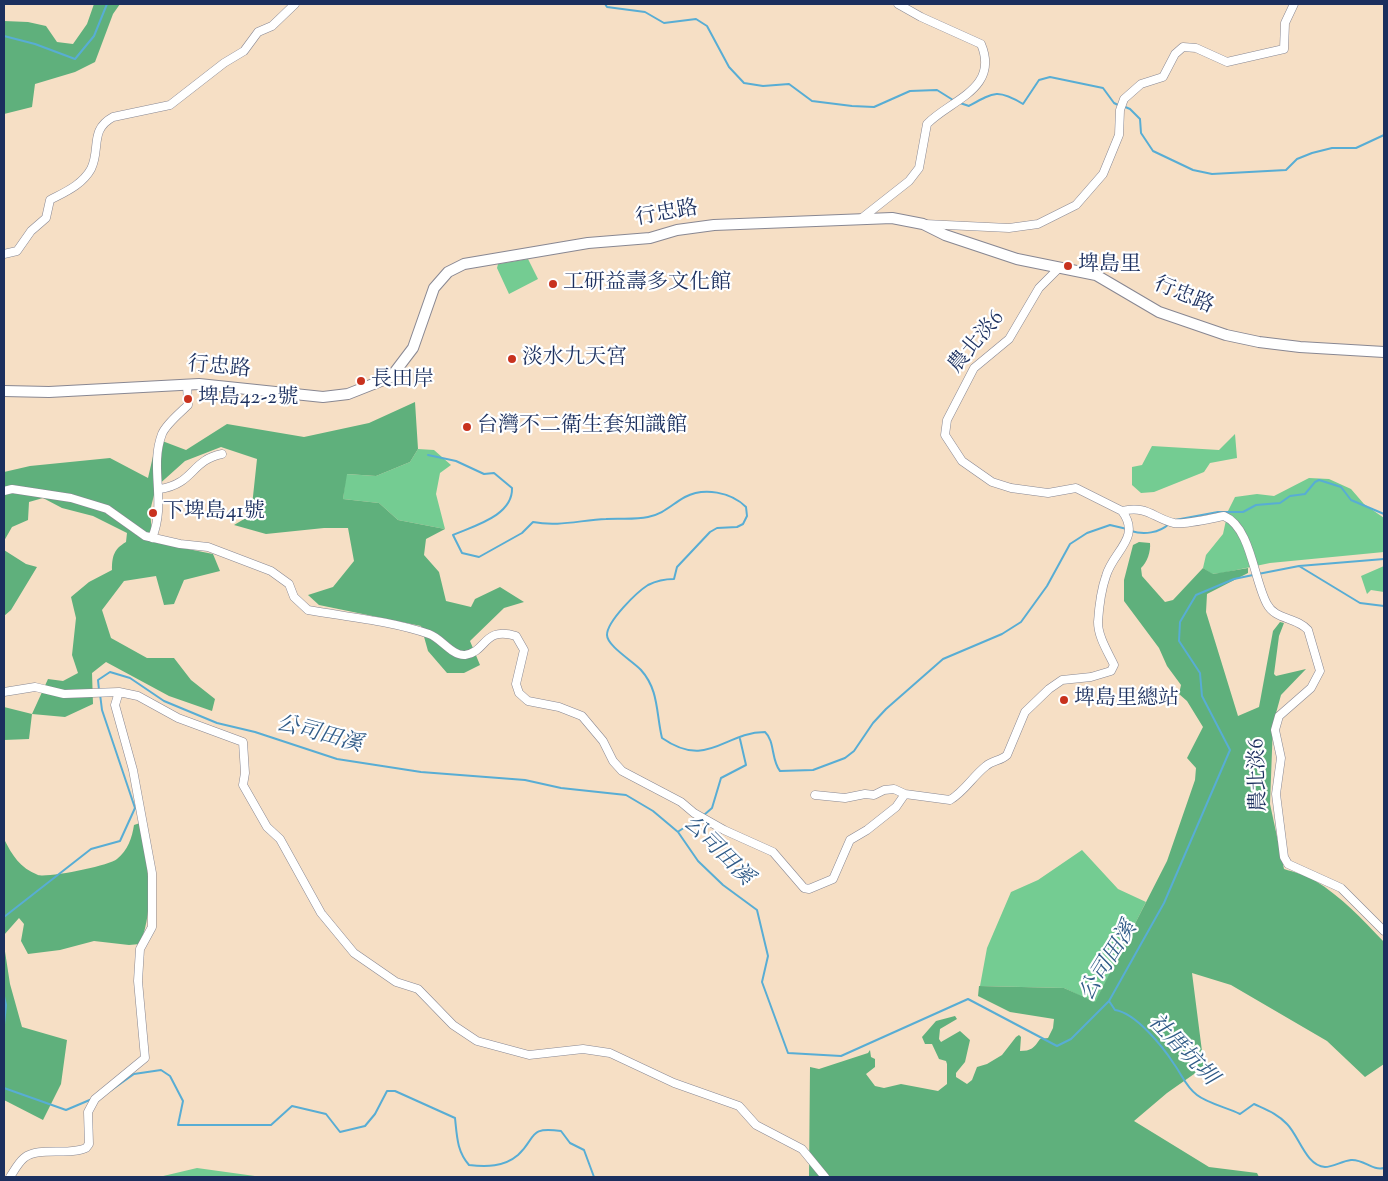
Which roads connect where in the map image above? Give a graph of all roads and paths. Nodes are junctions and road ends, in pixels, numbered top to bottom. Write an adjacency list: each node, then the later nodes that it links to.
1 (295, 4): 6 (street)
2 (898, 4): 4 (street)
3 (1294, 4): 5 (street)
4 (862, 218): 5 (street, 行忠路); 9 (street, 行忠路)
5 (923, 224): 7 (street, 行忠路)
6 (4, 254)
7 (1058, 269): 8 (street, 行忠路); 14 (street, 農北淡6 / 農北淡6)
8 (1384, 352)
9 (187, 384): 10 (street, 行忠路); 12 (street)
10 (4, 391)
11 (222, 454): 12 (street)
12 (160, 489): 15 (street)
13 (4, 491): 15 (street)
14 (1122, 511): 19 (street); 20 (street, 農北淡6 / 農北淡6)
15 (152, 538): 19 (street)
16 (4, 692): 17 (street)
17 (119, 692): 21 (street); 22 (street)
18 (815, 794): 19 (street)
19 (905, 794)
20 (1384, 931)
21 (10, 1177)
22 (825, 1177)

